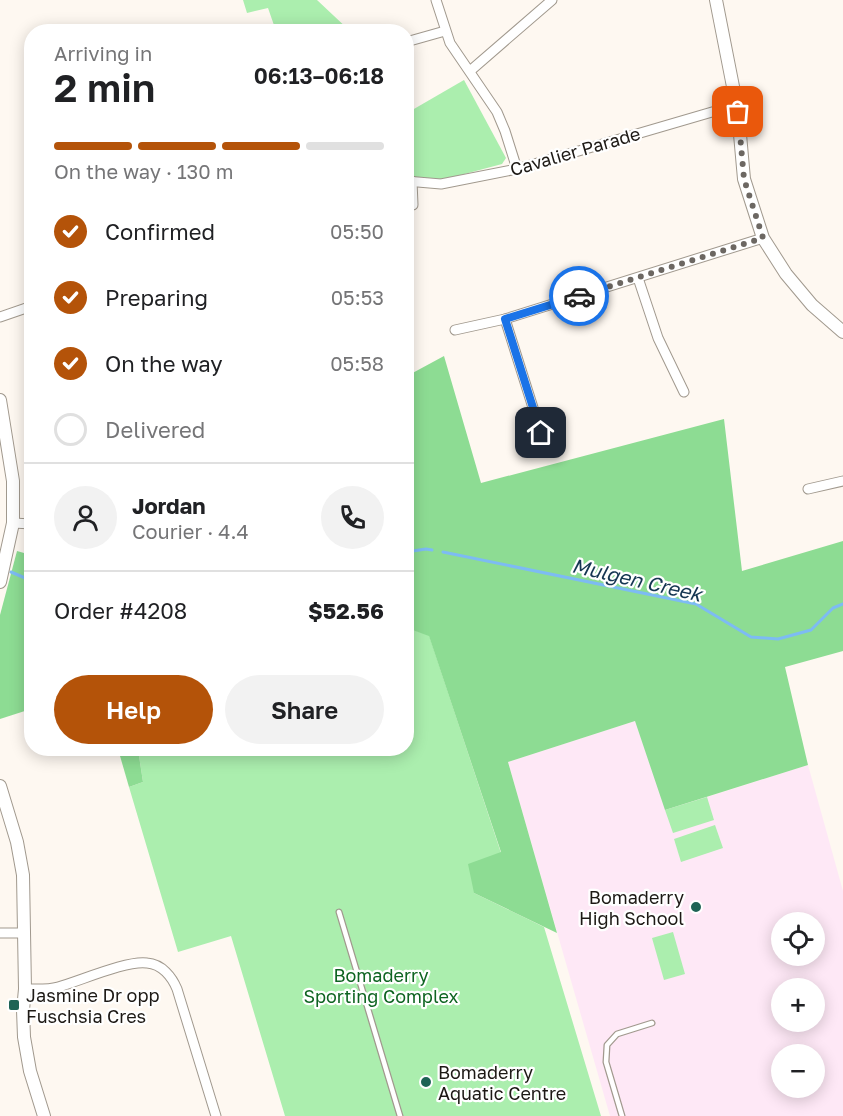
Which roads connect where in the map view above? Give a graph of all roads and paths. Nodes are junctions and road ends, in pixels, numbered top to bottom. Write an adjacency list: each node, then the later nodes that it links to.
1 (436, 0): 4 (street)
2 (552, 0): 6 (street)
3 (716, 0): 7 (street)
4 (445, 31): 5 (street); 6 (street)
5 (414, 40)
6 (470, 71): 8 (street)
7 (736, 105): 8 (street, Cavalier Parade); 10 (street)
8 (517, 169): 9 (street, Cavalier Parade)
9 (414, 181)
10 (763, 238): 11 (street); 15 (street)
11 (638, 278): 14 (street); 17 (street)
12 (24, 308): 13 (street)
13 (0, 316)
14 (505, 319): 16 (street); 19 (street)
15 (841, 328)
16 (455, 330)
17 (684, 392)
18 (0, 400): 22 (street)
19 (541, 433)
20 (843, 480): 21 (street)
21 (808, 489)
22 (13, 523): 23 (street); 24 (street)
23 (24, 524)
24 (0, 582)
25 (0, 787): 28 (street)
26 (339, 912): 33 (lane)
27 (0, 933): 28 (street)
28 (24, 933): 29 (street)
29 (25, 989): 31 (street); 32 (street)
30 (652, 1023): 34 (lane)
31 (44, 1116)
32 (216, 1116)
33 (400, 1116)
34 (622, 1116)

